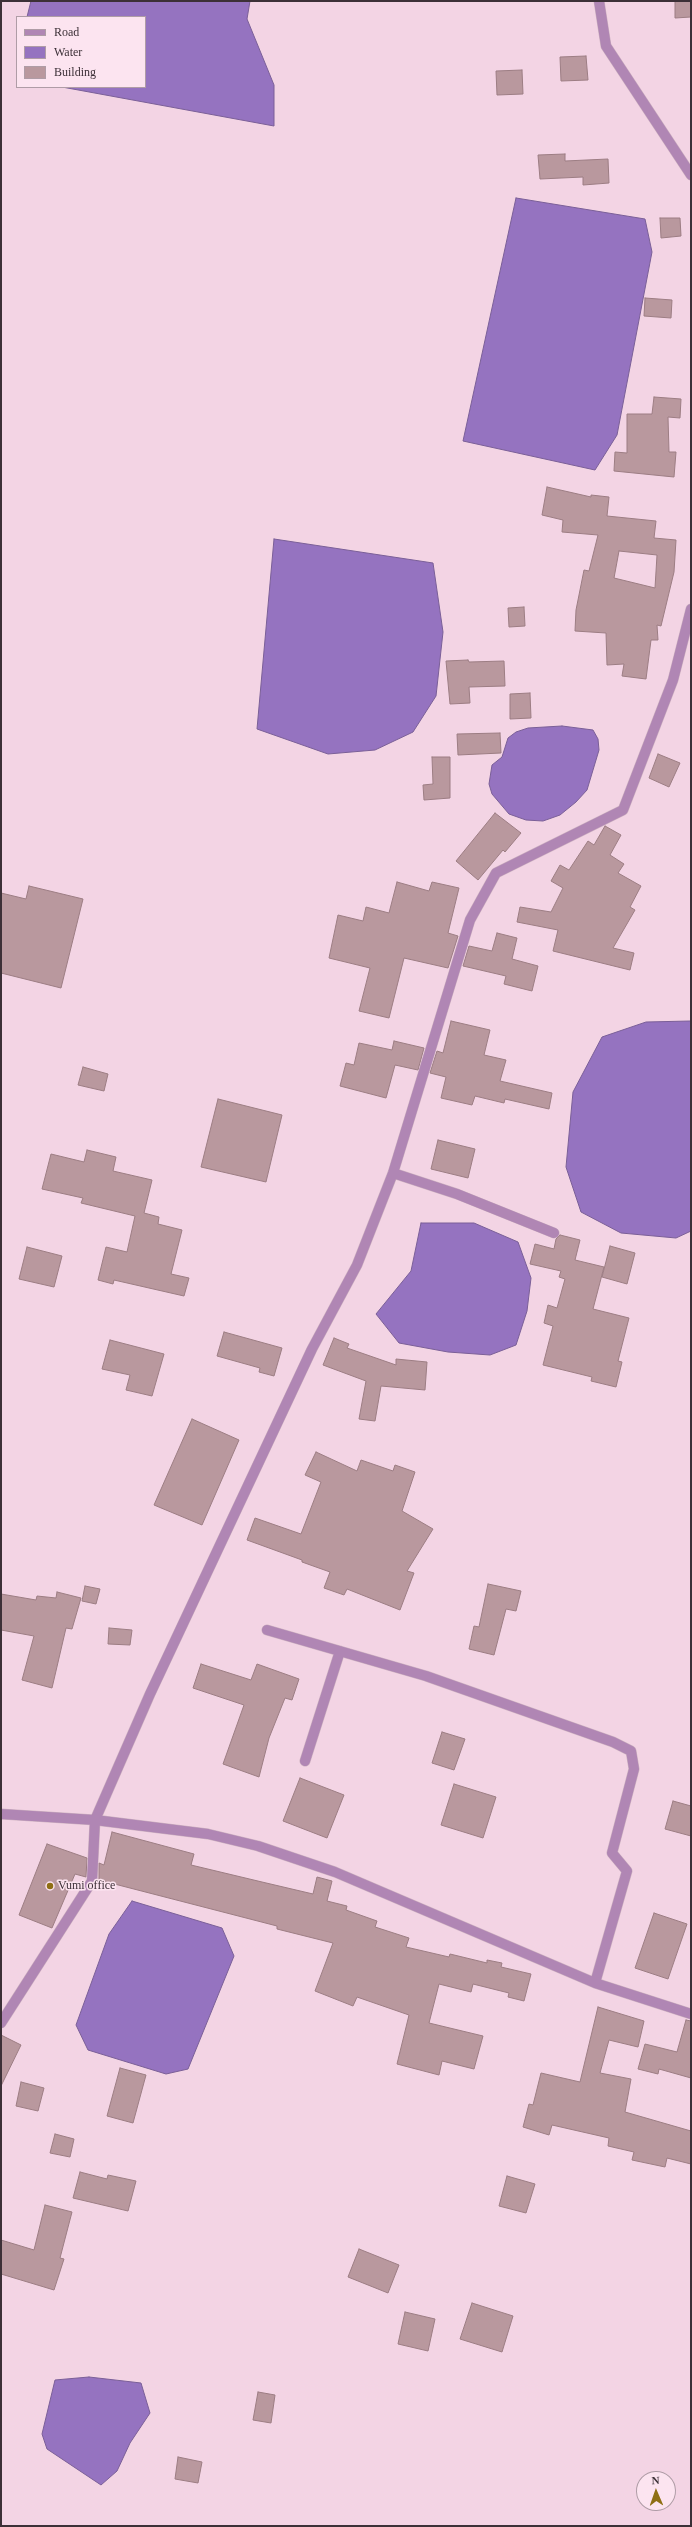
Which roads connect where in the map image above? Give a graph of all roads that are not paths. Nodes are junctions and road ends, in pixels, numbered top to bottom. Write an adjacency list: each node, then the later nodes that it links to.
1 (599, 1): 2 (street)
2 (691, 175)
3 (691, 609): 4 (street)
4 (393, 1173): 5 (street); 10 (street)
5 (554, 1233)
6 (267, 1630): 7 (street)
7 (340, 1651): 8 (street); 11 (street)
8 (305, 1761)
9 (1, 1814): 10 (street)
10 (95, 1820): 11 (street); 13 (street)
11 (595, 1983): 12 (street)
12 (691, 2014)
13 (1, 2023)

